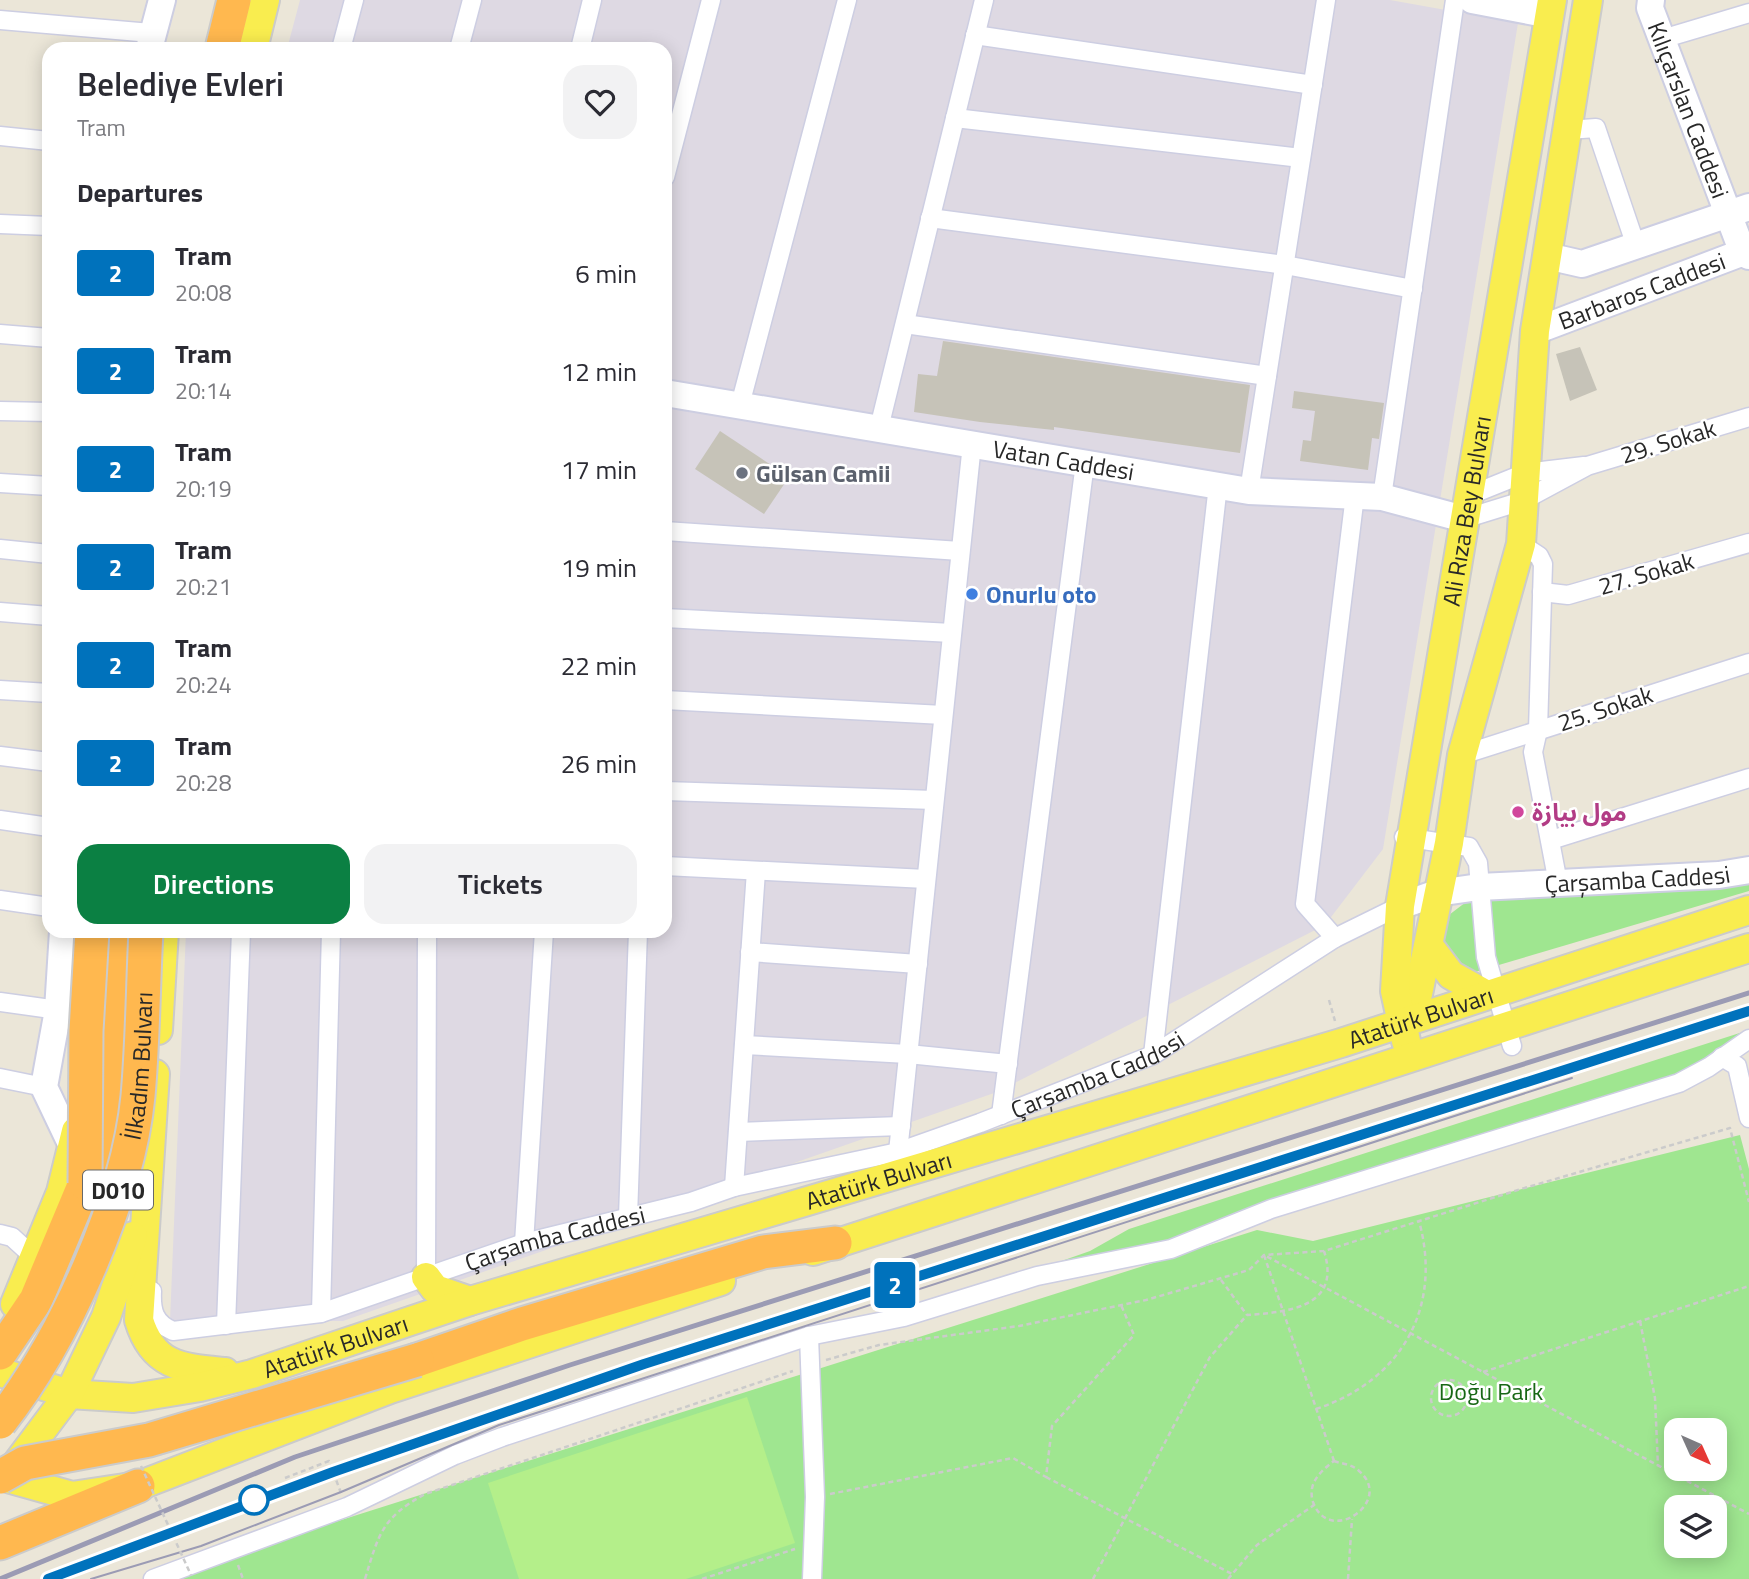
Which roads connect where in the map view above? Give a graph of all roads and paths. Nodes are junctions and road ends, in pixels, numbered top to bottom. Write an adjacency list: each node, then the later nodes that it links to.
1 (162, 0): 22 (main road)
2 (220, 0): 23 (main road)
3 (234, 0): 24 (highway)
4 (250, 0): 25 (highway)
5 (265, 0): 26 (main road)
6 (354, 0): 27 (street)
7 (472, 0): 28 (street)
8 (592, 0): 29 (street)
9 (711, 0): 35 (street)
10 (847, 0): 54 (street)
11 (984, 0): 20 (street)
12 (1326, 0): 30 (street)
13 (1455, 0): 46 (street)
14 (1472, 0): 17 (main road)
15 (1588, 0): 32 (main road, Ali Rıza Bey Bulvarı)
16 (1651, 0): 21 (main road, Kılıçarslan Caddesi)
17 (1551, 7): 70 (main road, Ali Rıza Bey Bulvarı)
18 (1749, 13): 21 (street)
19 (0, 20): 22 (street)
20 (975, 35): 30 (street); 31 (street)
21 (1662, 38): 37 (main road, Kılıçarslan Caddesi)
22 (150, 41)
23 (210, 42)
24 (224, 42)
25 (240, 42)
26 (255, 42)
27 (343, 42)
28 (461, 42)
29 (582, 42)
30 (1313, 85): 36 (street)
31 (955, 118): 36 (street); 38 (street)
32 (1567, 130): 41 (street); 43 (main road, Ali Rıza Bey Bulvarı)
33 (0, 136): 34 (street)
34 (42, 140)
35 (672, 150)
36 (1301, 158): 45 (street)
37 (1739, 210): 41 (main road, Barbaros Caddesi); 42 (main road, Kılıçarslan Caddesi)
38 (930, 218): 45 (street); 48 (street)
39 (0, 224): 40 (street)
40 (42, 226)
41 (1636, 246): 44 (main road, Barbaros Caddesi)
42 (1747, 253): 47 (main road, Barbaros Caddesi)
43 (1547, 256): 44 (main road, Barbaros Caddesi); 49 (main road, Ali Rıza Bey Bulvarı)
44 (1582, 264): 47 (main road)
45 (1284, 265): 46 (street); 52 (street)
46 (1413, 289): 68 (street)
47 (1589, 311): 49 (main road, Barbaros Caddesi)
48 (905, 324): 52 (street); 58 (street)
49 (1535, 331): 62 (main road, Ali Rıza Bey Bulvarı)
50 (0, 334): 51 (street)
51 (42, 337)
52 (1267, 376): 66 (street)
53 (672, 394): 54 (main road, Vatan Caddesi)
54 (740, 405): 58 (main road, Vatan Caddesi)
55 (0, 411): 56 (street)
56 (42, 412)
57 (1749, 416): 61 (street, 29. Sokak)
58 (879, 428): 59 (main road, Vatan Caddesi)
59 (972, 444): 60 (main road, Vatan Caddesi); 75 (street)
60 (1086, 463): 64 (main road, Vatan Caddesi); 137 (street)
61 (1587, 466): 62 (street); 69 (street)
62 (1525, 473): 69 (main road, Ali Rıza Bey Bulvarı); 70 (street)
63 (0, 483): 65 (street)
64 (1218, 485): 66 (main road, Vatan Caddesi); 134 (street)
65 (42, 486)
66 (1249, 491): 67 (main road, Vatan Caddesi)
67 (1355, 495): 68 (main road, Vatan Caddesi); 121 (street)
68 (1390, 499): 70 (main road, Vatan Caddesi)
69 (1522, 502): 70 (street); 73 (main road, Ali Rıza Bey Bulvarı)
70 (1466, 508): 96 (main road, Ali Rıza Bey Bulvarı)
71 (672, 531): 75 (street)
72 (1749, 543): 77 (street, 27. Sokak)
73 (1521, 544): 77 (street); 88 (main road, Ali Rıza Bey Bulvarı)
74 (0, 549): 76 (street)
75 (960, 551): 81 (street)
76 (42, 553)
77 (1542, 592): 87 (street)
78 (0, 612): 79 (street)
79 (42, 615)
80 (672, 618): 81 (street)
81 (952, 633): 86 (street)
82 (1749, 663): 87 (street, 25. Sokak)
83 (0, 690): 84 (street)
84 (42, 692)
85 (672, 700): 86 (street)
86 (943, 715): 93 (street)
87 (1538, 730): 88 (street, 25. Sokak); 97 (street)
88 (1462, 755): 98 (main road, Ali Rıza Bey Bulvarı)
89 (0, 756): 90 (street)
90 (42, 761)
91 (1749, 778): 97 (street)
92 (672, 790): 93 (street)
93 (934, 800): 102 (street)
94 (0, 820): 95 (street)
95 (42, 826)
96 (1406, 837): 98 (street); 108 (main road, Ali Rıza Bey Bulvarı)
97 (1551, 841): 103 (street)
98 (1449, 844): 104 (street); 105 (main road, Ali Rıza Bey Bulvarı)
99 (672, 866): 101 (street)
100 (1749, 870): 103 (main road, Çarşamba Caddesi)
101 (756, 871): 102 (street); 124 (street)
102 (926, 880): 125 (street)
103 (1558, 883): 104 (main road, Çarşamba Caddesi)
104 (1479, 887): 105 (main road, Çarşamba Caddesi); 126 (street)
105 (1437, 893): 108 (main road, Çarşamba Caddesi); 122 (main road, Ali Rıza Bey Bulvarı)
106 (0, 900): 107 (street)
107 (42, 906)
108 (1400, 906): 121 (street, Çarşamba Caddesi); 129 (main road, Ali Rıza Bey Bulvarı)
109 (1749, 910): 126 (main road, Atatürk Bulvarı)
110 (63, 938): 128 (main road)
111 (92, 938): 147 (highway, bridge)
112 (103, 938): 145 (main road, İlkadım Bulvarı)
113 (122, 938): 147 (highway, İlkadım Bulvarı / D010, bridge)
114 (146, 938): 181 (highway, İlkadım Bulvarı / D010, bridge)
115 (164, 938): 140 (main road, İlkadım Bulvarı)
116 (241, 938): 169 (street)
117 (331, 938): 165 (street)
118 (427, 938): 159 (street)
119 (544, 938): 154 (street)
120 (638, 938): 151 (street)
121 (1335, 938): 134 (street, Çarşamba Caddesi)
122 (1429, 946): 126 (main road); 129 (main road, Ali Rıza Bey Bulvarı)
123 (1749, 948): 130 (main road, Atatürk Bulvarı)
124 (750, 952): 125 (street); 132 (street)
125 (918, 964): 133 (street)
126 (1490, 993): 129 (main road, Atatürk Bulvarı); 130 (street)
127 (0, 1002): 128 (street)
128 (58, 1010): 139 (main road)
129 (1402, 1023): 135 (main road, Ali Rıza Bey Bulvarı); 163 (main road, Atatürk Bulvarı)
130 (1509, 1036): 135 (main road, Atatürk Bulvarı)
131 (1749, 1040): 136 (street)
132 (744, 1045): 133 (street); 144 (street)
133 (908, 1054): 137 (street); 143 (street)
134 (1153, 1055): 141 (street, Çarşamba Caddesi)
135 (1409, 1057): 155 (main road, Atatürk Bulvarı)
136 (1722, 1057): 142 (street); 172 (street)
137 (1008, 1063): 141 (street)
138 (0, 1078): 139 (street)
139 (44, 1087): 145 (main road)
140 (153, 1113): 149 (main road, İlkadım Bulvarı); 169 (street, Çarşamba Caddesi)
141 (1001, 1115): 146 (street, Çarşamba Caddesi)
142 (1749, 1118)
143 (901, 1126): 144 (street); 146 (street)
144 (738, 1132): 148 (street)
145 (74, 1150): 158 (main road, İlkadım Bulvarı)
146 (898, 1152): 148 (street, Çarşamba Caddesi)
147 (85, 1183): 173 (highway, İlkadım Bulvarı / D010)
148 (734, 1187): 151 (street, Çarşamba Caddesi)
149 (146, 1195): 177 (main road); 179 (main road)
150 (1749, 1202): 152 (path)
151 (628, 1217): 154 (street, Çarşamba Caddesi)
152 (1419, 1221): 156 (path); 171 (path)
153 (0, 1234): 158 (street)
154 (524, 1243): 159 (street, Çarşamba Caddesi)
155 (835, 1244): 184 (main road, Atatürk Bulvarı); 186 (highway, bridge)
156 (1324, 1251): 157 (path); 161 (path)
157 (1264, 1255): 160 (path); 161 (path); 166 (path)
158 (36, 1258): 170 (main road, İlkadım Bulvarı)
159 (426, 1277): 163 (main road); 165 (street, Çarşamba Caddesi)
160 (1221, 1280): 164 (path); 167 (path)
161 (1323, 1286): 166 (path); 171 (path)
162 (1749, 1286): 168 (path)
163 (470, 1301): 177 (main road, Atatürk Bulvarı)
164 (1121, 1305): 174 (path); 185 (path)
165 (321, 1313): 169 (street, Çarşamba Caddesi)
166 (1283, 1313): 167 (path); 180 (path)
167 (1247, 1315): 192 (path)
168 (1640, 1321): 176 (path); 183 (path)
169 (226, 1325)
170 (0, 1333)
171 (1411, 1334): 176 (path); 180 (path)
172 (809, 1336): 174 (street); 190 (street)
173 (0, 1353)
174 (812, 1364): 188 (street); 201 (path)
175 (0, 1372): 179 (main road, Atatürk Bulvarı)
176 (1483, 1372): 183 (path)
177 (252, 1374): 179 (main road, Atatürk Bulvarı)
178 (1454, 1380): 178 (path)
179 (69, 1394): 186 (main road)
180 (1316, 1409): 182 (path)
181 (0, 1422)
182 (1334, 1461): 189 (path); 193 (path)
183 (1658, 1466): 191 (path)
184 (139, 1474): 186 (main road, Atatürk Bulvarı); 194 (highway); 198 (path, bridge)
185 (1046, 1477): 188 (path); 192 (path)
186 (2, 1478)
187 (285, 1478): 190 (path)
188 (814, 1497): 195 (street)
189 (1314, 1505): 193 (path); 197 (path)
190 (347, 1507): 199 (street)
191 (1749, 1514)
192 (1125, 1518): 197 (path); 204 (path)
193 (1352, 1519): 206 (path)
194 (0, 1543)
195 (812, 1544): 202 (path); 203 (street)
196 (238, 1564): 200 (path)
197 (1232, 1574): 205 (path)
198 (191, 1575)
199 (153, 1579)
200 (243, 1579)
201 (365, 1579)
202 (702, 1579)
203 (812, 1579)
204 (1093, 1579)
205 (1228, 1579)
206 (1348, 1579)

